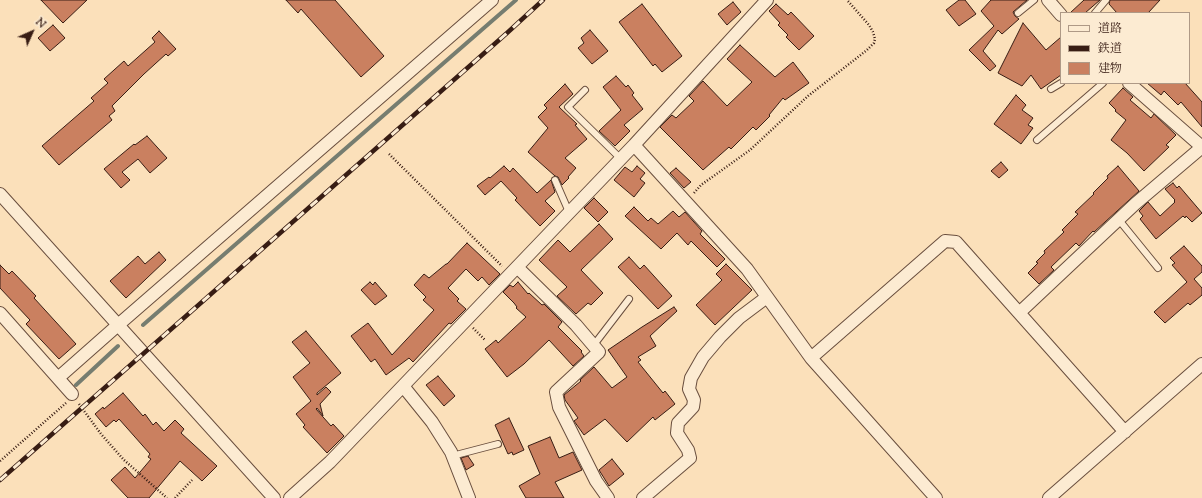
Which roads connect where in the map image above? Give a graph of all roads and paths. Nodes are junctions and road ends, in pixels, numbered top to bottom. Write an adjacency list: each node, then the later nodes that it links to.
1 (492, 0): 32 (street)
2 (767, 0): 16 (street)
3 (847, 0): 22 (path)
4 (1034, 0): 8 (lane)
5 (1048, 0): 9 (street)
6 (1106, 0): 7 (lane)
7 (1096, 12)
8 (1018, 13)
9 (1060, 14)
10 (1060, 84): 14 (lane)
11 (1102, 84): 15 (lane)
12 (1130, 84): 17 (street)
13 (585, 90): 19 (lane)
14 (1051, 90)
15 (1037, 140)
16 (634, 144): 19 (street); 22 (street)
17 (1202, 147): 24 (street)
18 (390, 154): 26 (path)
19 (620, 158): 23 (street)
20 (555, 180): 23 (lane)
21 (0, 194): 32 (street)
22 (686, 202): 27 (street)
23 (569, 212): 26 (street)
24 (1119, 220): 25 (lane); 30 (street)
25 (1158, 268)
26 (514, 271): 31 (street); 34 (street)
27 (767, 297): 35 (street); 51 (street)
28 (629, 299): 34 (lane)
29 (0, 313): 37 (street)
30 (1019, 313): 35 (street); 40 (street)
31 (466, 321): 33 (path); 38 (street)
32 (118, 325): 37 (street); 47 (street)
33 (485, 340)
34 (593, 346): 50 (street)
35 (811, 358): 52 (street)
36 (1202, 364): 40 (street)
37 (58, 378): 39 (street)
38 (403, 386): 42 (street); 48 (street)
39 (72, 394): 43 (path); 45 (path)
40 (1125, 432): 53 (street)
41 (498, 444): 42 (lane)
42 (452, 456): 49 (street)
43 (0, 461)
44 (192, 480): 46 (path)
45 (167, 498)
46 (175, 498)
47 (274, 498)
48 (290, 498)
49 (469, 498)
50 (608, 498)
51 (643, 498)
52 (936, 498)
53 (1049, 498)

